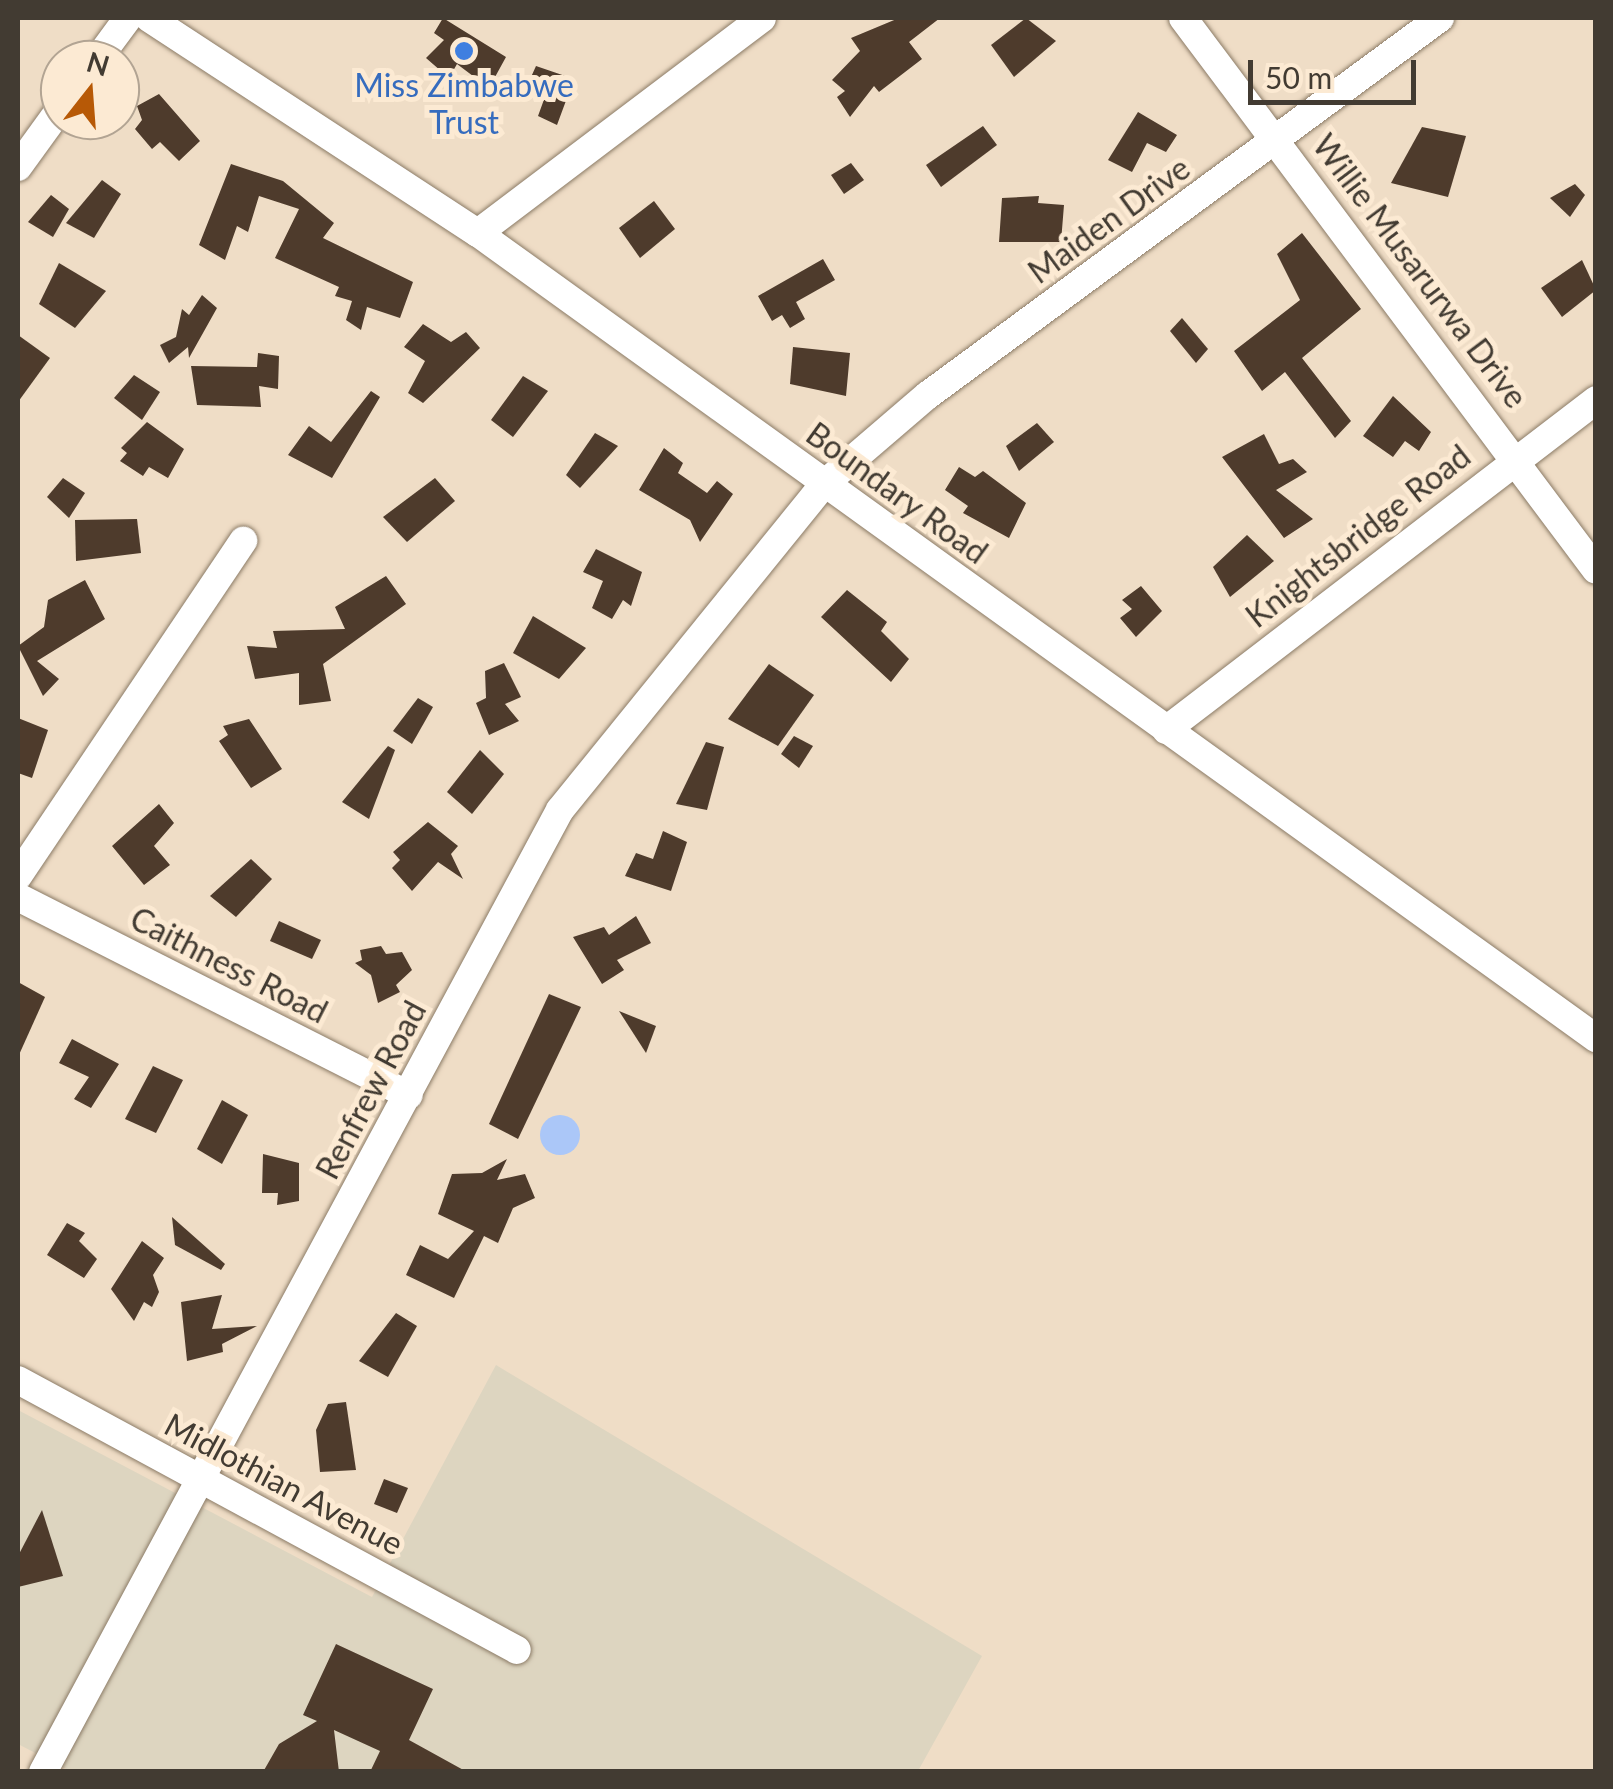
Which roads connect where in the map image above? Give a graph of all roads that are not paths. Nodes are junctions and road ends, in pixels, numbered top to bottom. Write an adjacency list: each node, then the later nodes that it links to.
1 (128, 18): 6 (street)
2 (148, 18): 10 (street, Boundary Road)
3 (762, 18): 10 (street)
4 (1183, 18): 8 (street, Willie Musarurwa Drive)
5 (1440, 18): 8 (street, Maiden Drive)
6 (111, 40)
7 (40, 136): 9 (street)
8 (1277, 140): 12 (street, Willie Musarurwa Drive); 13 (street, Maiden Drive)
9 (18, 166)
10 (478, 233): 13 (street, Boundary Road)
11 (1596, 400): 12 (street, Knightsbridge Road)
12 (1516, 458): 15 (street, Willie Musarurwa Drive); 16 (street, Knightsbridge Road)
13 (824, 484): 16 (street, Boundary Road); 20 (street, Renfrew Road)
14 (243, 541): 17 (street)
15 (1596, 570)
16 (1166, 730): 19 (street, Boundary Road)
17 (18, 876)
18 (18, 897): 20 (street, Caithness Road)
19 (1596, 1038)
20 (409, 1095): 22 (street, Renfrew Road)
21 (18, 1380): 22 (street, Midlothian Avenue)
22 (201, 1478): 23 (street, Midlothian Avenue); 24 (street, Renfrew Road)
23 (517, 1650)
24 (43, 1772)

